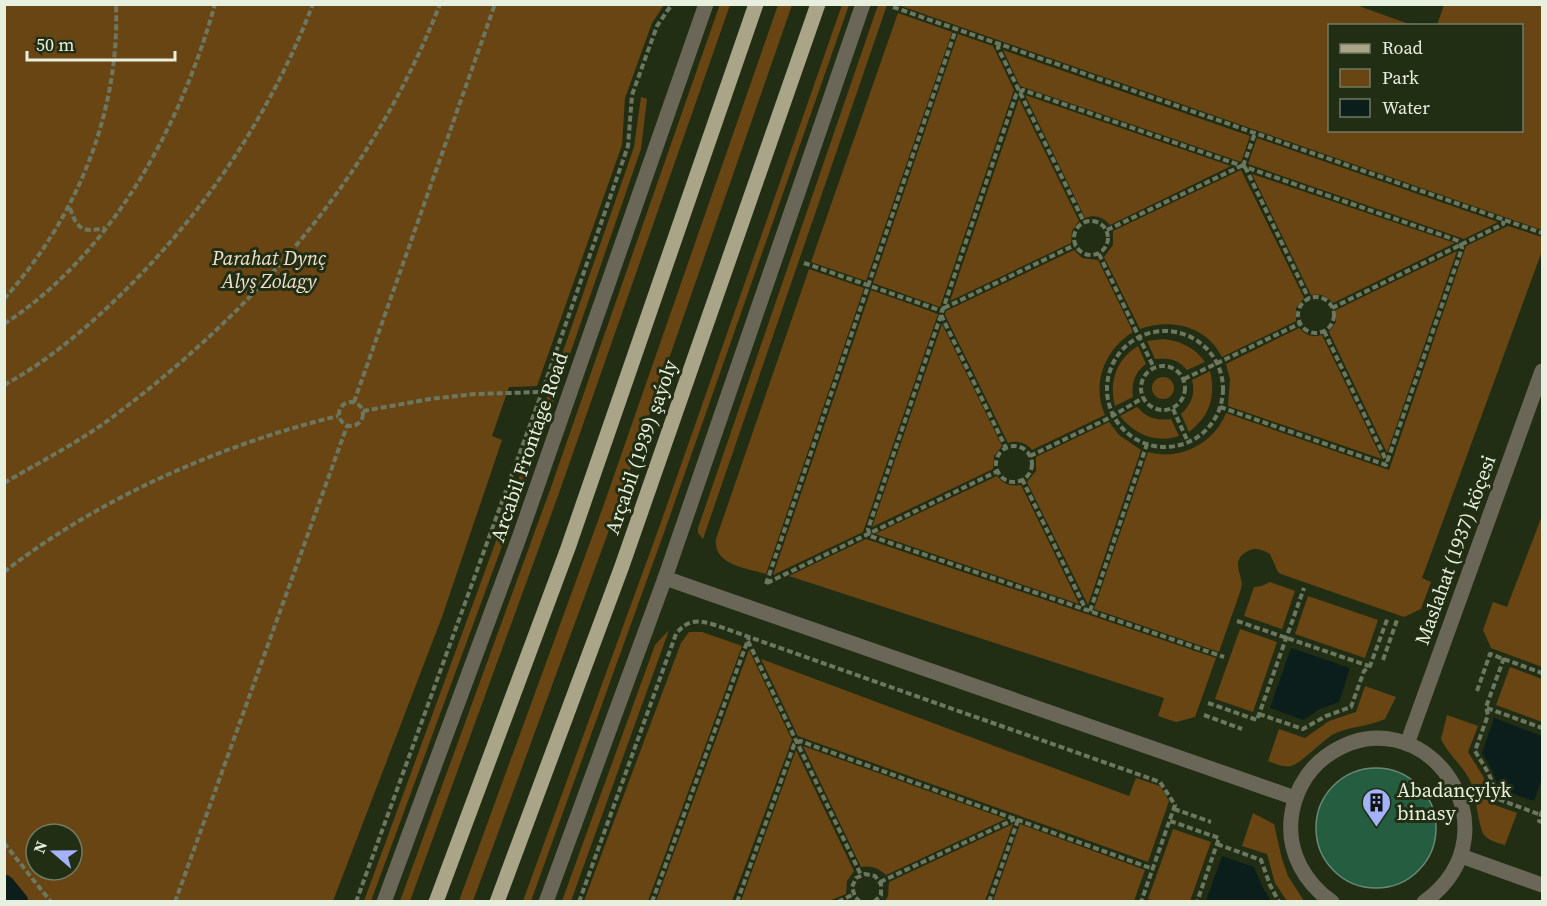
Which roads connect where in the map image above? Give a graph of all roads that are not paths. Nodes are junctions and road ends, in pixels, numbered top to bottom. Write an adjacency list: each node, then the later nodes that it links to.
1 (706, 4): 11 (street, Arcabil Frontage Road)
2 (756, 4): 12 (main road, Arçabil (1939) şaýoly)
3 (818, 4): 13 (main road, Arçabil (1939) şaýoly)
4 (863, 4): 6 (street)
5 (1542, 371): 7 (street, Maslahat (1937) köçesi)
6 (665, 578): 8 (street); 14 (street)
7 (1407, 744): 8 (street); 9 (street)
8 (1296, 798): 15 (street)
9 (1461, 856): 10 (street); 16 (street)
10 (1542, 885)
11 (384, 902)
12 (436, 902)
13 (497, 902)
14 (546, 902)
15 (1332, 902)
16 (1424, 902)

